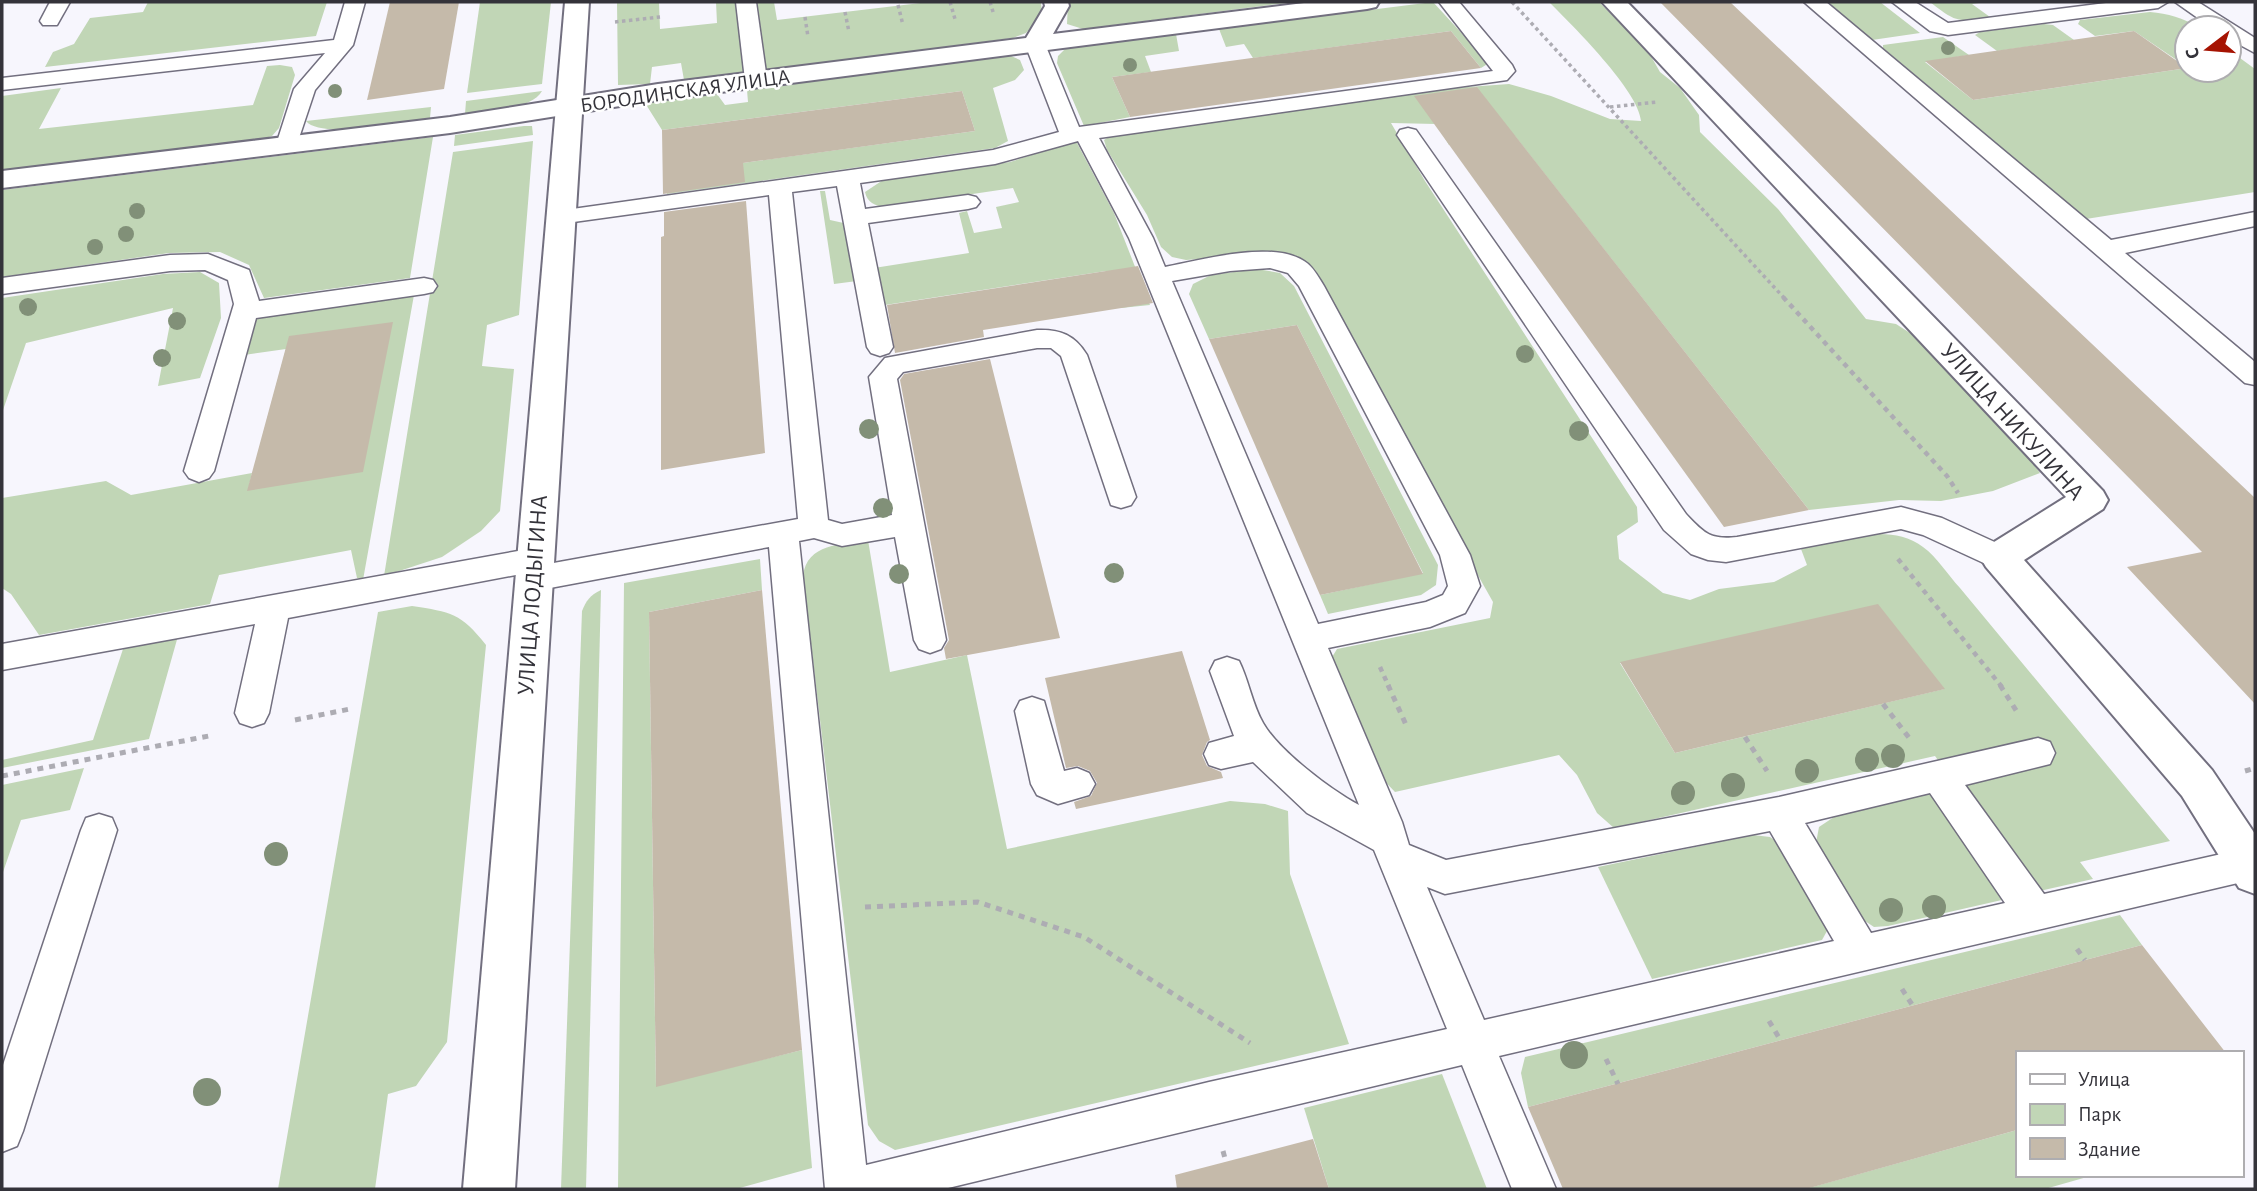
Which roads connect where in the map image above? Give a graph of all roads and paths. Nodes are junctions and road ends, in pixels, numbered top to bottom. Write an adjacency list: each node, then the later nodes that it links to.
1 (60, 2): 16 (lane)
2 (355, 2): 19 (lane)
3 (578, 2): 22 (street, УЛИЦА ЛОДЫГИНА)
4 (747, 2): 20 (lane)
5 (1056, 2): 18 (street)
6 (1367, 2): 18 (street, БОРОДИНСКАЯ УЛИЦА)
7 (1449, 2): 23 (lane)
8 (1511, 2): 45 (path)
9 (1614, 2): 45 (street, УЛИЦА НИКУЛИНА)
10 (1814, 2): 33 (lane)
11 (1902, 2): 12 (lane)
12 (2158, 2)
13 (2185, 2): 14 (lane)
14 (2204, 14)
15 (660, 17): 17 (path)
16 (50, 21)
17 (611, 22)
18 (1035, 44): 20 (street, БОРОДИНСКАЯ УЛИЦА); 23 (lane)
19 (342, 45): 21 (lane); 25 (lane)
20 (756, 80): 22 (street, БОРОДИНСКАЯ УЛИЦА)
21 (2, 84)
22 (570, 108): 25 (street, БОРОДИНСКАЯ УЛИЦА); 30 (street, УЛИЦА ЛОДЫГИНА)
23 (1078, 134): 26 (lane); 34 (lane)
24 (1408, 135): 42 (lane)
25 (287, 145): 27 (street, БОРОДИНСКАЯ УЛИЦА)
26 (847, 177): 28 (lane); 31 (lane)
27 (2, 180)
28 (780, 187): 30 (lane); 44 (lane)
29 (968, 202): 31 (lane)
30 (559, 217): 46 (street, УЛИЦА ЛОДЫГИНА)
31 (855, 219): 38 (lane)
32 (2255, 219): 33 (lane)
33 (2106, 249): 39 (lane)
34 (1157, 276): 48 (lane); 49 (lane)
35 (2, 286): 37 (lane)
36 (424, 286): 37 (lane)
37 (245, 311): 40 (lane)
38 (880, 347)
39 (2255, 376)
40 (199, 471)
41 (1121, 497): 43 (lane)
42 (1868, 522): 45 (lane); 60 (path)
43 (908, 523): 44 (lane); 50 (lane)
44 (798, 530): 46 (lane); 69 (lane)
45 (1999, 557): 68 (street)
46 (535, 570): 47 (lane); 75 (street, УЛИЦА ЛОДЫГИНА)
47 (274, 608): 51 (lane); 55 (lane)
48 (1363, 628): 49 (lane); 57 (path)
49 (1307, 639): 67 (lane)
50 (930, 640)
51 (2, 657)
52 (1227, 671): 59 (lane)
53 (351, 709): 56 (path)
54 (1032, 710): 64 (lane)
55 (252, 713)
56 (286, 721)
57 (1407, 727)
58 (222, 733): 62 (path)
59 (1258, 746): 61 (lane); 67 (lane)
60 (2038, 753): 63 (lane)
61 (1222, 754)
62 (2, 776)
63 (1938, 776): 65 (lane); 70 (lane)
64 (1077, 784)
65 (1779, 813): 67 (lane); 71 (lane)
66 (99, 830): 74 (lane)
67 (1393, 848): 72 (lane)
68 (2251, 869): 70 (lane)
69 (819, 910): 73 (path); 76 (lane)
70 (2034, 912): 71 (lane)
71 (1862, 953): 72 (lane)
72 (1473, 1042): 73 (lane); 78 (lane)
73 (1306, 1081): 77 (lane)
74 (2, 1131)
75 (489, 1189)
76 (847, 1189)
77 (857, 1189)
78 (1534, 1189)

